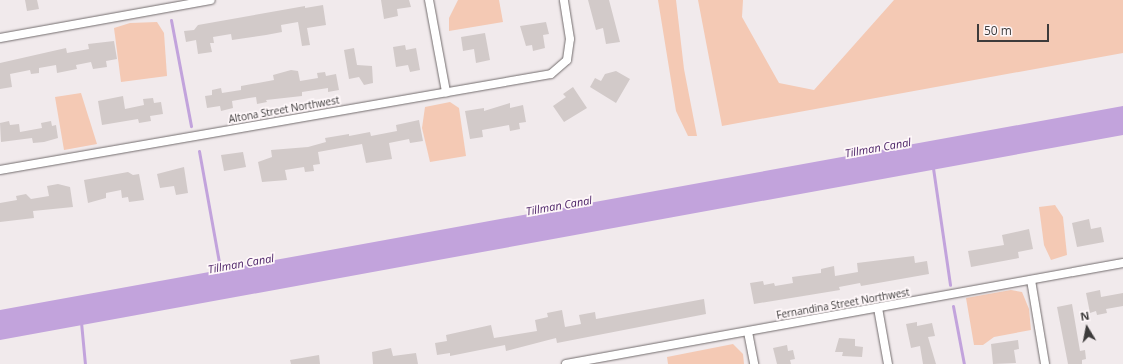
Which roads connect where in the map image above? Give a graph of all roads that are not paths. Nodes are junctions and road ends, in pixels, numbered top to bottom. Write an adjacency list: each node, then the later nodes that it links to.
1 (211, 0): 4 (street)
2 (429, 0): 5 (street)
3 (564, 0): 5 (street, Altona Street Northwest)
4 (0, 38)
5 (446, 92): 6 (street, Altona Street Northwest)
6 (0, 170)
7 (1123, 263): 8 (street, Fernandina Street Northwest)
8 (1031, 280): 9 (street, Fernandina Street Northwest); 14 (street)
9 (878, 308): 10 (street, Fernandina Street Northwest); 13 (street)
10 (748, 332): 11 (street, Fernandina Street Northwest); 12 (street)
11 (566, 364)
12 (754, 364)
13 (888, 364)
14 (1045, 364)

